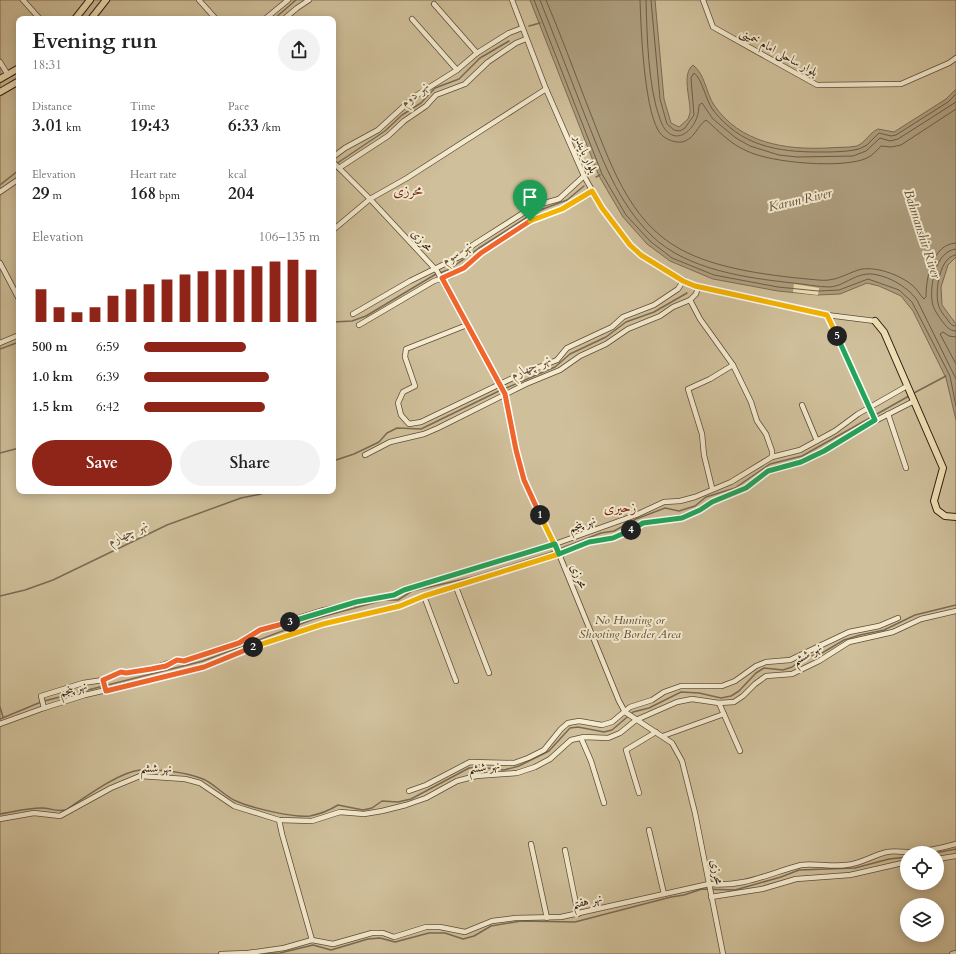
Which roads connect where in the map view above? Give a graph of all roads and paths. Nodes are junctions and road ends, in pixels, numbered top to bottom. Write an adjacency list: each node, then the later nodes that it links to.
1 (23, 0): 10 (street)
2 (106, 0): 12 (main road)
3 (288, 0): 14 (street)
4 (309, 0): 15 (street)
5 (512, 0): 17 (street, بلوار بایندر)
6 (703, 0): 20 (street, بلوار ساحلی امام خمینی)
7 (89, 1): 11 (main road)
8 (202, 1): 13 (street)
9 (434, 4): 19 (street)
10 (37, 16)
11 (77, 16)
12 (93, 16)
13 (214, 16)
14 (269, 16)
15 (287, 16)
16 (412, 20): 23 (street)
17 (522, 28): 18 (street, بلوار بایندر); 19 (street)
18 (526, 39): 27 (street, بلوار بایندر); 30 (street)
19 (477, 53): 23 (street)
20 (956, 58)
21 (0, 62): 24 (street)
22 (16, 70): 24 (main road)
23 (457, 70): 29 (street)
24 (8, 75): 25 (main road)
25 (0, 79)
26 (16, 83): 28 (main road)
27 (546, 89): 31 (street, بلوار بایندر); 35 (street)
28 (0, 92)
29 (336, 155)
30 (338, 167): 35 (street, محرزی)
31 (584, 176): 33 (street, بلوار بایندر); 38 (street)
32 (16, 181): 34 (street)
33 (592, 191): 39 (street); 40 (street, بلوار بایندر)
34 (0, 192)
35 (370, 199): 36 (street); 38 (street, محرزی)
36 (336, 227)
37 (0, 263): 42 (street)
38 (436, 270): 39 (street, محرزی); 44 (street)
39 (441, 277): 47 (street); 48 (street, محرزی)
40 (683, 281): 41 (street, بلوار بایندر); 53 (street)
41 (698, 287): 43 (street); 45 (street, بلوار بایندر)
42 (16, 293)
43 (690, 300): 51 (street); 53 (street)
44 (353, 314)
45 (827, 315): 46 (street, بلوار بایندر); 56 (street)
46 (875, 321): 52 (main road)
47 (359, 325)
48 (467, 325): 53 (street, محرزی); 53 (street)
49 (16, 336): 50 (street)
50 (0, 343)
51 (733, 365): 61 (street); 63 (street)
52 (909, 389): 54 (main road); 56 (street, نهر پنجم)
53 (502, 390): 60 (street); 65 (street, محرزی)
54 (913, 400): 57 (street, نهر پنجم); 64 (main road)
55 (802, 404): 59 (street)
56 (869, 408): 58 (street); 59 (street, نهر پنجم)
57 (888, 414): 58 (street, نهر پنجم); 62 (street)
58 (874, 419): 66 (street, نهر پنجم)
59 (817, 441): 61 (street, نهر پنجم)
60 (365, 455)
61 (772, 458): 63 (street, نهر پنجم)
62 (906, 468)
63 (712, 488): 65 (street, نهر پنجم)
64 (956, 516)
65 (555, 546): 66 (street, محرزی); 73 (street, نهر پنجم)
66 (559, 554): 67 (street, نهر پنجم); 76 (street, محرزی)
67 (456, 587): 68 (street, نهر پنجم); 71 (street)
68 (424, 596): 72 (street); 73 (street, نهر پنجم)
69 (956, 610): 74 (street, نهر ششم)
70 (898, 618): 76 (street)
71 (489, 673)
72 (456, 680)
73 (104, 685): 75 (street, نهر پنجم); 75 (street, نهر پنجم)
74 (719, 703): 77 (street); 78 (street, نهر ششم)
75 (43, 706): 79 (street, نهر پنجم)
76 (626, 713): 78 (street, محرزی); 84 (street)
77 (724, 714): 81 (street); 83 (street)
78 (635, 719): 80 (street, محرزی); 82 (street, نهر ششم)
79 (0, 724)
80 (656, 732): 81 (street, محرزی); 85 (street)
81 (663, 736): 96 (street, محرزی)
82 (581, 738): 86 (street); 88 (street, نهر ششم)
83 (740, 751)
84 (409, 791)
85 (639, 793)
86 (604, 804)
87 (0, 819): 88 (street, نهر ششم)
88 (279, 820): 101 (street)
89 (649, 830): 97 (street)
90 (531, 844): 100 (street)
91 (956, 844): 96 (street, نهر هفتم)
92 (565, 850): 99 (street)
93 (956, 856): 94 (street)
94 (944, 858)
95 (900, 864): 98 (street)
96 (709, 885): 97 (street, نهر هفتم); 98 (street, محرزی)
97 (664, 894): 99 (street, نهر هفتم)
98 (711, 895): 104 (street, محرزی)
99 (578, 914): 100 (street, نهر هفتم)
100 (547, 918): 101 (street, نهر هفتم)
101 (312, 940): 103 (street, نهر هفتم)
102 (956, 953): 105 (street)
103 (221, 954)
104 (723, 954)
105 (952, 954)

